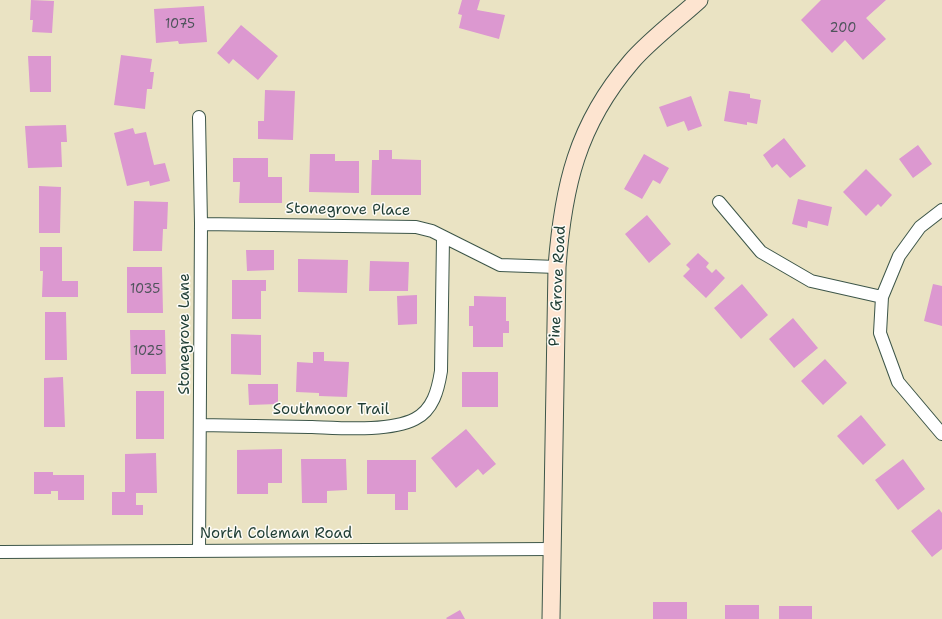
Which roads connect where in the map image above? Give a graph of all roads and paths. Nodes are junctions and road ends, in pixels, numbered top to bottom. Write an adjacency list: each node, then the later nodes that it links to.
1 (698, 0): 7 (main road, Pine Grove Road)
2 (199, 117): 5 (street, Stonegrove Lane)
3 (719, 202): 8 (street)
4 (942, 210): 8 (street)
5 (201, 224): 6 (street, Stonegrove Place); 9 (street, Stonegrove Lane)
6 (443, 238): 7 (street, Stonegrove Place); 9 (street, Southmoor Trail)
7 (557, 267): 11 (main road, Pine Grove Road)
8 (882, 297): 10 (street)
9 (200, 425): 12 (street, Stonegrove Lane)
10 (942, 434)
11 (552, 549): 12 (street, North Coleman Road); 14 (main road, Pine Grove Road)
12 (199, 551): 13 (street, North Coleman Road)
13 (0, 552)
14 (551, 619)

